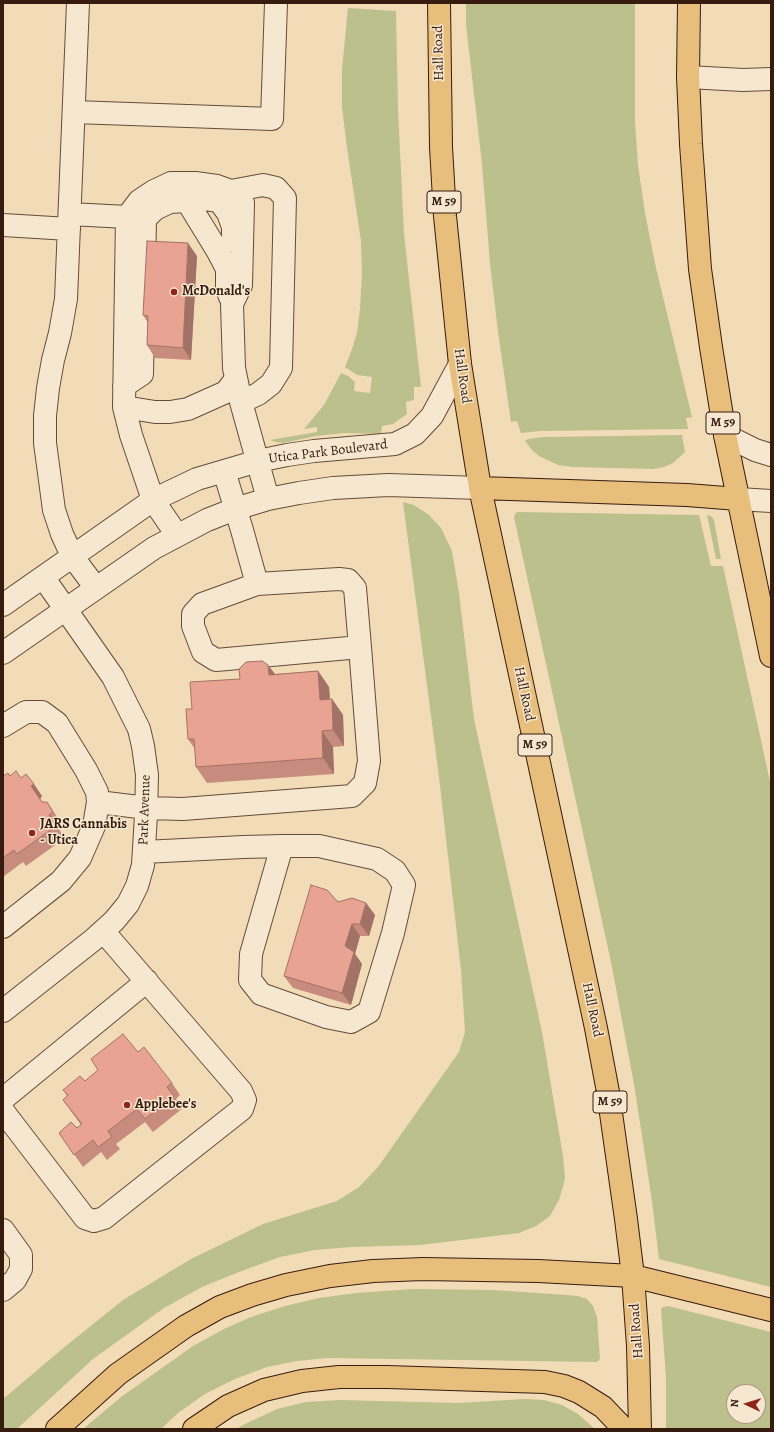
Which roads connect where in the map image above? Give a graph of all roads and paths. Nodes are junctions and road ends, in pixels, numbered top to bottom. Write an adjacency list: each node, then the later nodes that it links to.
1 (78, 3): 7 (street)
2 (276, 3): 7 (street)
3 (439, 3): 15 (highway, Hall Road / M 59)
4 (689, 3): 5 (highway, M 59)
5 (688, 77): 6 (street); 19 (highway, M 59)
6 (771, 79)
7 (74, 112): 11 (street)
8 (231, 191): 10 (street); 14 (street); 18 (street)
9 (187, 201): 13 (street); 13 (street); 17 (street)
10 (127, 217): 11 (street); 17 (street)
11 (69, 222): 12 (street); 30 (street)
12 (3, 225)
13 (227, 270): 14 (street)
14 (232, 304): 16 (street)
15 (460, 364): 21 (street, Utica Park Boulevard); 23 (highway, Hall Road / M 59)
16 (235, 380): 17 (street); 18 (street)
17 (124, 396): 26 (street)
18 (241, 402): 21 (street)
19 (725, 435): 20 (street); 25 (highway, M 59)
20 (771, 455)
21 (258, 461): 22 (street, Utica Park Boulevard); 24 (street)
22 (224, 471): 26 (street, Utica Park Boulevard); 28 (street)
23 (480, 488): 24 (street); 25 (highway); 51 (highway, Hall Road / M 59)
24 (268, 499): 28 (street)
25 (738, 499): 27 (street); 38 (highway, M 59)
26 (153, 500): 29 (street); 30 (street, Utica Park Boulevard)
27 (771, 501)
28 (235, 509): 29 (street); 32 (street)
29 (177, 535): 33 (street)
30 (72, 556): 31 (street, Utica Park Boulevard); 33 (street)
31 (43, 577): 34 (street, Utica Park Boulevard); 35 (street, Park Avenue)
32 (257, 584): 36 (street); 36 (street)
33 (96, 588): 35 (street)
34 (3, 605)
35 (66, 609): 37 (street); 41 (street, Park Avenue)
36 (360, 647): 41 (street)
37 (3, 653)
38 (771, 656)
39 (3, 726): 40 (street)
40 (98, 802): 41 (street); 44 (street)
41 (146, 808): 43 (street, Park Avenue)
42 (282, 846): 42 (street); 43 (street)
43 (144, 852): 45 (street, Park Avenue)
44 (3, 927)
45 (103, 931): 46 (street); 47 (street, Park Avenue)
46 (147, 981): 48 (street); 49 (street)
47 (5, 1005)
48 (3, 1099)
49 (3, 1111)
50 (3, 1230): 52 (street)
51 (633, 1276): 53 (highway); 54 (highway); 57 (highway, Hall Road / M 59)
52 (3, 1290)
53 (771, 1310)
54 (57, 1429)
55 (194, 1429): 56 (highway)
56 (624, 1429)
57 (640, 1429)

